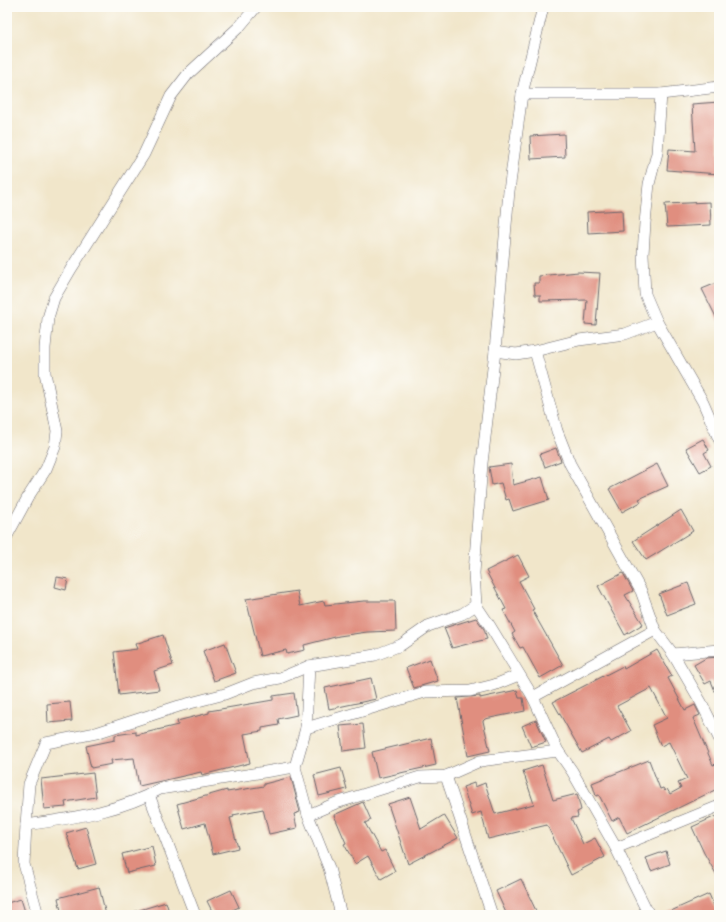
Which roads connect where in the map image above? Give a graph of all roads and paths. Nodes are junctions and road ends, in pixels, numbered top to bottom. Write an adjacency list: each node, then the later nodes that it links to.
1 (256, 7): 11 (street)
2 (544, 7): 4 (street)
3 (719, 87): 5 (street)
4 (522, 94): 5 (street); 7 (street)
5 (661, 94): 6 (street)
6 (657, 322): 8 (street); 9 (street)
7 (495, 351): 8 (street); 12 (street)
8 (535, 351): 13 (street)
9 (716, 424): 10 (street)
10 (719, 439)
11 (7, 536)
12 (476, 605): 16 (street); 17 (street)
13 (655, 630): 15 (street); 18 (street)
14 (719, 650): 15 (street)
15 (673, 654): 20 (street)
16 (309, 666): 19 (street); 27 (street)
17 (519, 674): 18 (street); 19 (street)
18 (533, 698): 21 (street)
19 (306, 728): 22 (street)
20 (719, 738)
21 (558, 751): 23 (street); 28 (street)
22 (295, 768): 24 (street); 26 (street)
23 (446, 776): 26 (street); 32 (street)
24 (149, 795): 27 (street); 30 (street)
25 (719, 806): 28 (street)
26 (308, 815): 31 (street)
27 (26, 825): 29 (street)
28 (616, 848): 33 (street)
29 (38, 915)
30 (195, 915)
31 (341, 915)
32 (492, 915)
33 (649, 915)

